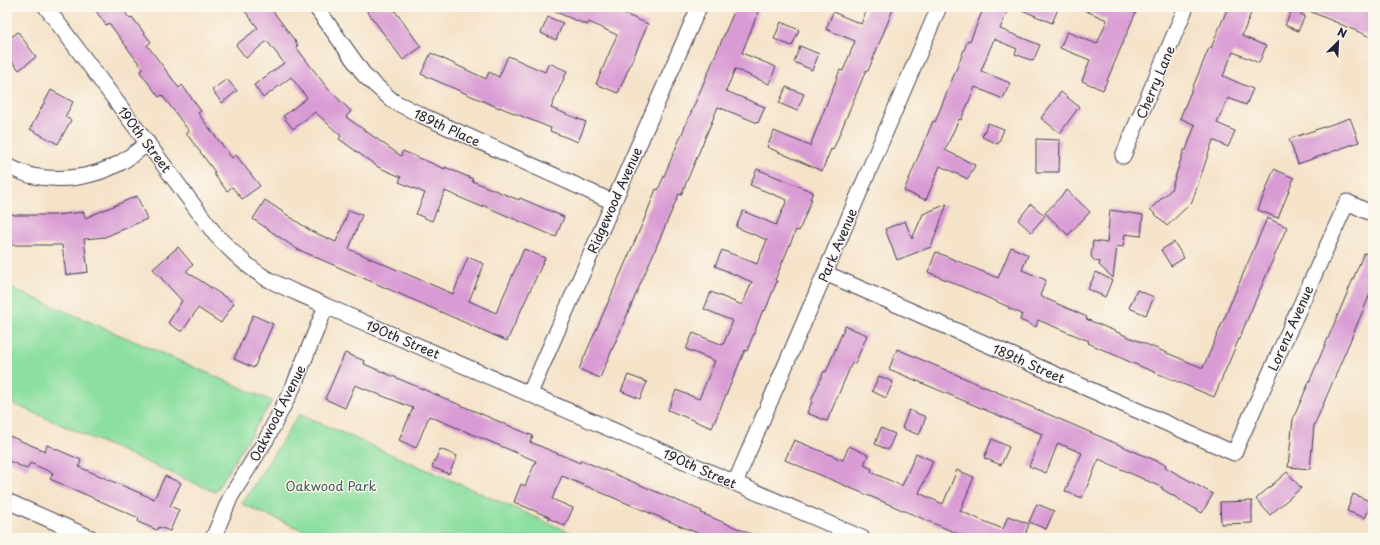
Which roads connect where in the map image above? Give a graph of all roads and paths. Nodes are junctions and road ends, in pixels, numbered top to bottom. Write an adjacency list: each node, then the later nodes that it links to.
1 (46, 7): 6 (street, 190th Street)
2 (316, 7): 9 (street, 189th Place)
3 (698, 7): 9 (street, Ridgewood Avenue)
4 (939, 7): 11 (street, Park Avenue)
5 (1186, 7): 7 (street, Cherry Lane)
6 (148, 143): 8 (street); 12 (street, 190th Street)
7 (1123, 156)
8 (7, 166)
9 (613, 202): 13 (street, Ridgewood Avenue)
10 (1373, 214): 14 (street, Lorenz Avenue)
11 (825, 274): 14 (street, 189th Street); 15 (street, Park Avenue)
12 (326, 306): 13 (street, 190th Street); 18 (street, Oakwood Avenue)
13 (530, 393): 15 (street, 190th Street)
14 (1234, 453)
15 (735, 483): 19 (street, 190th Street)
16 (7, 501): 17 (street)
17 (91, 538)
18 (213, 538)
19 (862, 538)

